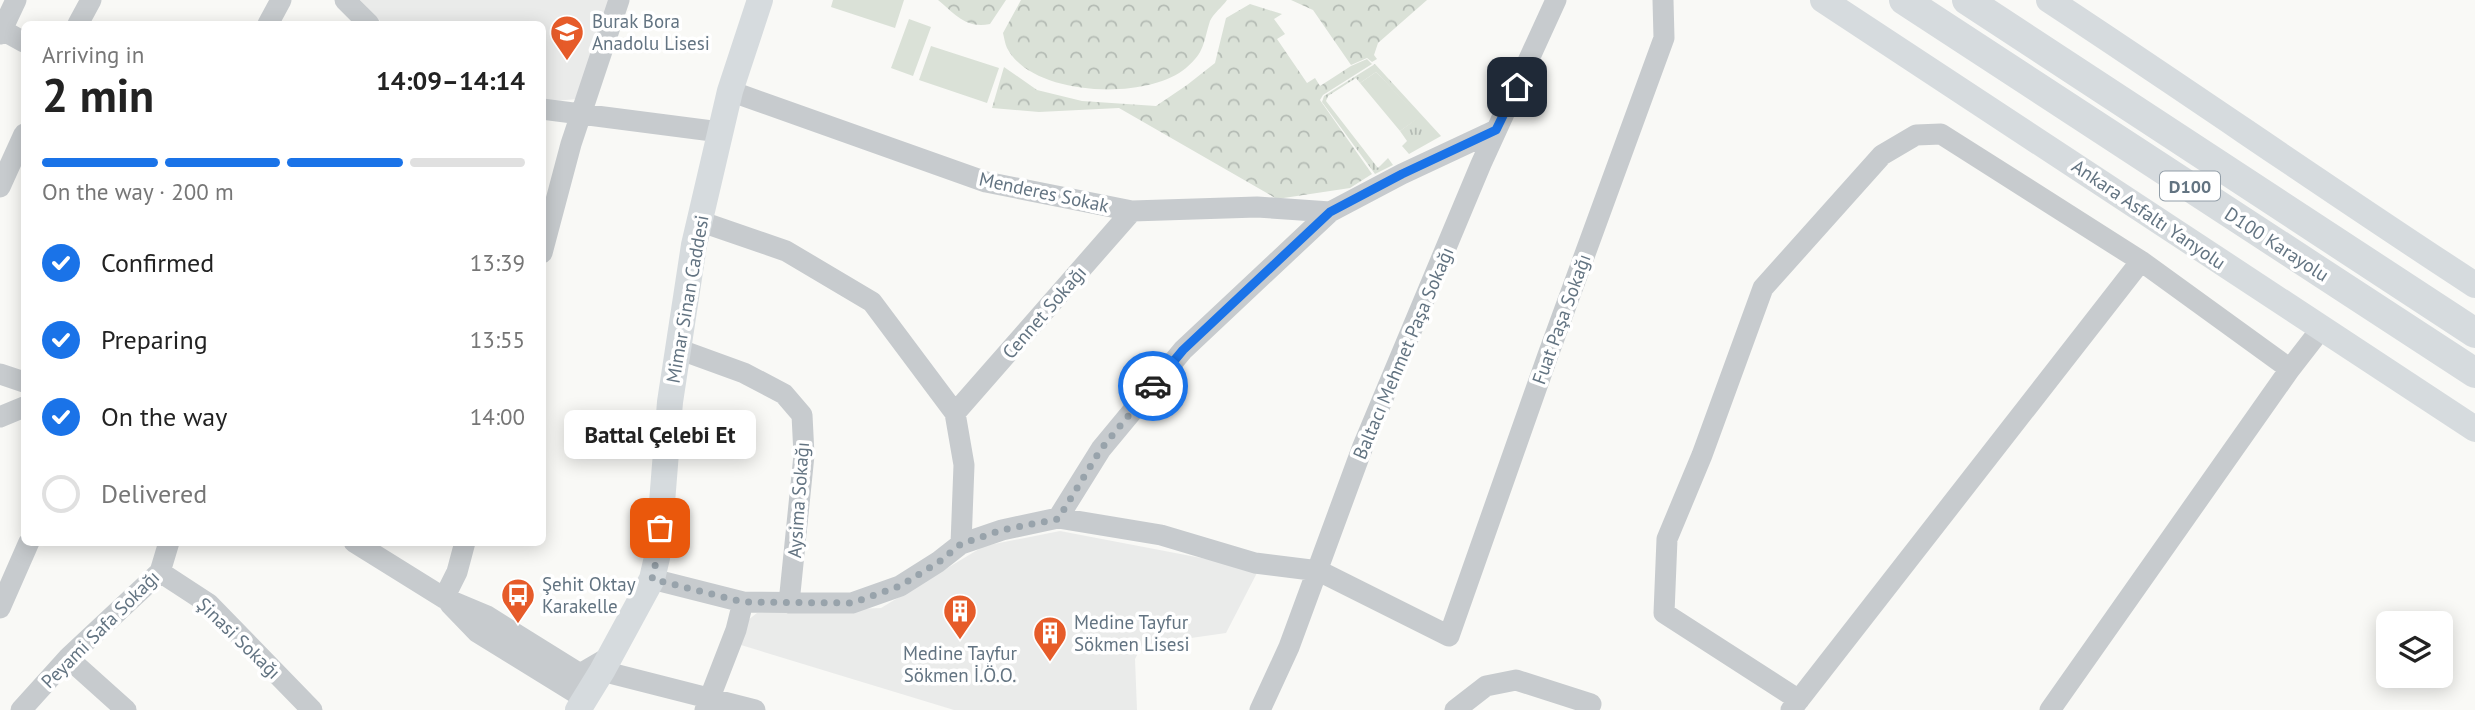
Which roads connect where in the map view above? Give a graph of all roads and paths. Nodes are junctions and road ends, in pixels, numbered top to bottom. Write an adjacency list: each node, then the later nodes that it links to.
1 (16, 0): 16 (street)
2 (91, 0): 13 (street)
3 (281, 0): 14 (street)
4 (345, 0): 15 (street)
5 (619, 0): 20 (street)
6 (760, 0): 18 (main road, Mimar Sinan Caddesi)
7 (1556, 0): 21 (street, Baltacı Mehmet Paşa Sokağı)
8 (1663, 0): 48 (street, Fuat Paşa Sokağı)
9 (1824, 0): 31 (main road, Ankara Asfaltı Yanyolu)
10 (1904, 0): 35 (highway, D100 Karayolu / D100)
11 (1968, 0): 32 (highway, D100 Karayolu / D100)
12 (2049, 0): 30 (main road)
13 (80, 21)
14 (270, 21)
15 (366, 21)
16 (1, 32): 17 (street)
17 (21, 41)
18 (730, 91): 22 (main road, Mimar Sinan Caddesi); 25 (street, Menderes Sokak)
19 (546, 109): 20 (street)
20 (581, 113): 22 (street); 28 (street)
21 (1496, 130): 26 (street); 48 (street, Baltacı Mehmet Paşa Sokağı)
22 (720, 132): 27 (main road, Mimar Sinan Caddesi)
23 (21, 141): 24 (street)
24 (0, 187)
25 (1132, 211): 26 (street, Menderes Sokak); 39 (street, Cennet Sokağı)
26 (1330, 212): 42 (street)
27 (699, 222): 33 (main road, Mimar Sinan Caddesi); 39 (street)
28 (546, 239)
29 (2141, 261): 34 (street); 60 (street); 60 (street)
30 (2475, 285)
31 (2321, 328): 34 (street); 41 (main road, Ankara Asfaltı Yanyolu)
32 (2475, 333)
33 (678, 349): 50 (main road, Mimar Sinan Caddesi); 53 (street, Aysima Sokağı)
34 (2290, 369): 67 (street)
35 (2475, 373)
36 (0, 374): 37 (street)
37 (21, 381)
38 (21, 408): 40 (street)
39 (955, 413): 43 (street)
40 (0, 417)
41 (2475, 429)
42 (1058, 519): 43 (street); 48 (street)
43 (961, 544): 53 (street)
44 (27, 546): 54 (street)
45 (168, 546): 49 (street, Peyami Safa Sokağı)
46 (360, 546): 51 (street)
47 (464, 546): 51 (street)
48 (1319, 571): 65 (street, Baltacı Mehmet Paşa Sokağı)
49 (160, 572): 55 (street, Peyami Safa Sokağı); 63 (street, Şinasi Sokağı)
50 (652, 579): 52 (street); 56 (main road, Mimar Sinan Caddesi)
51 (444, 598): 56 (street); 57 (street)
52 (743, 602): 53 (street); 58 (street)
53 (789, 603)
54 (0, 608)
55 (68, 658): 61 (street, Peyami Safa Sokağı); 62 (street)
56 (606, 664): 57 (main road, Mimar Sinan Caddesi); 58 (street)
57 (581, 704)
58 (706, 704): 64 (street)
59 (1591, 704): 66 (street)
60 (1795, 705)
61 (21, 710)
62 (126, 710)
63 (312, 710)
64 (755, 710)
65 (1260, 710)
66 (1455, 710)
67 (2050, 710)

